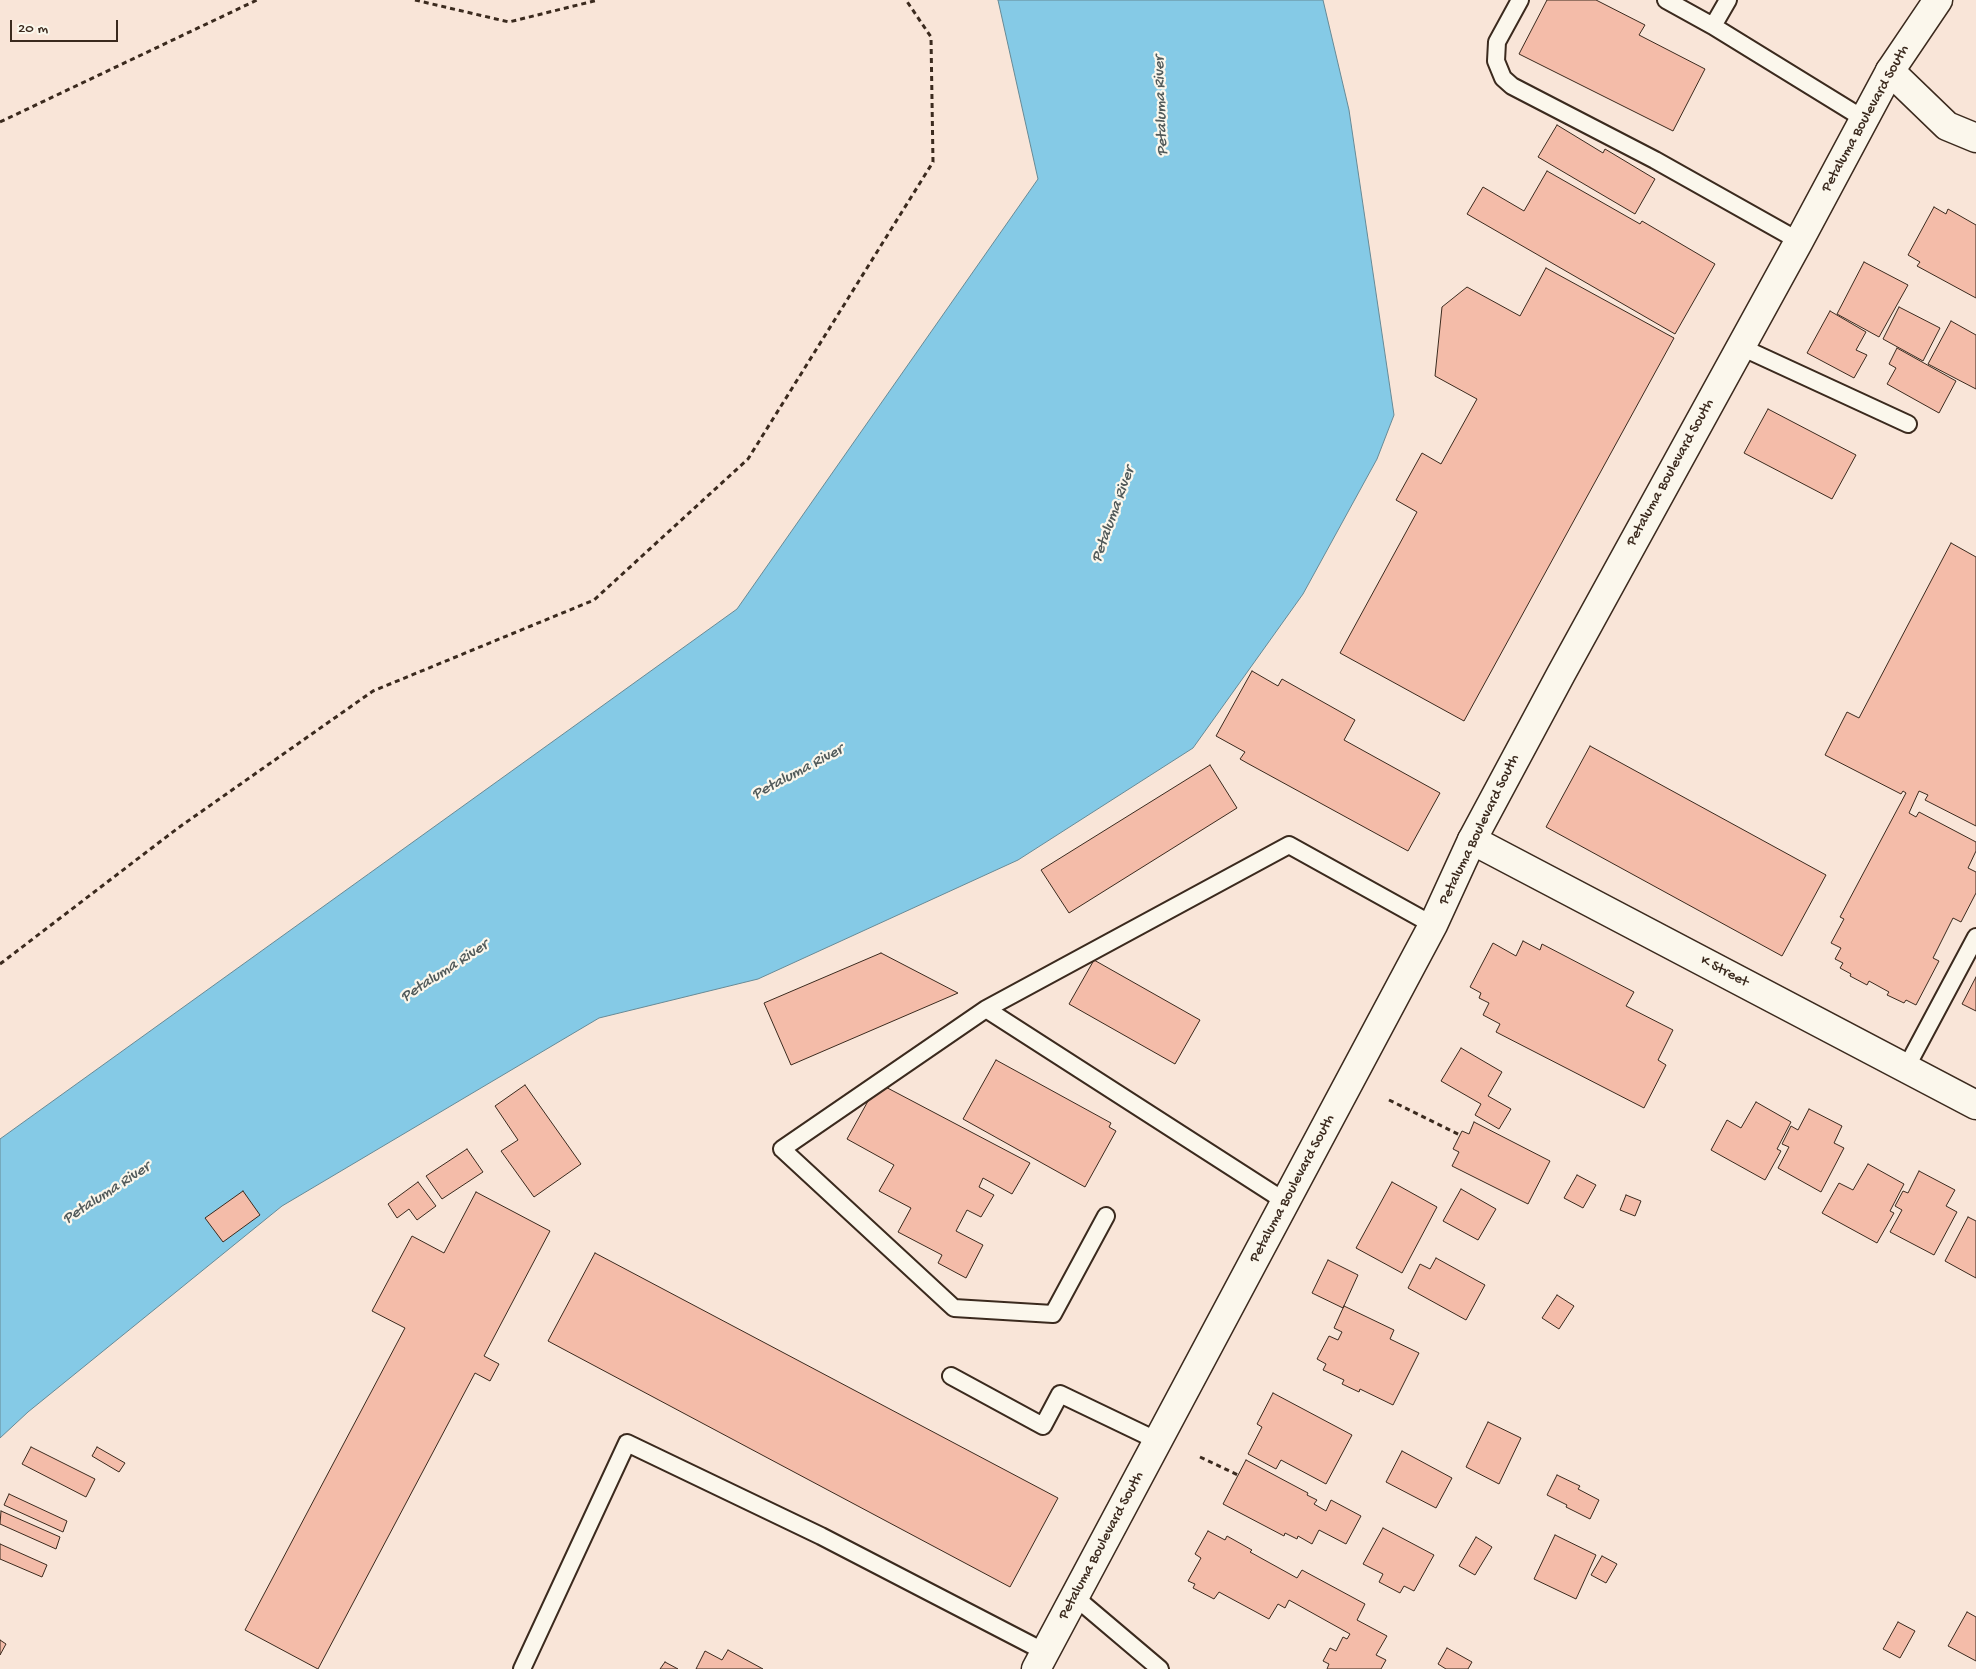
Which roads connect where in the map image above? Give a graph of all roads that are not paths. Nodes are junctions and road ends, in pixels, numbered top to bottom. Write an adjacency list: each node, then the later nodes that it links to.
1 (1520, 0): 9 (lane)
2 (1666, 0): 5 (lane)
3 (1728, 0): 5 (lane)
4 (1938, 0): 6 (main road, Petaluma Boulevard South)
5 (1713, 26): 7 (lane)
6 (1890, 71): 7 (main road, Petaluma Boulevard South); 8 (main road)
7 (1864, 119): 9 (main road, Petaluma Boulevard South)
8 (1976, 138)
9 (1799, 241): 10 (main road, Petaluma Boulevard South)
10 (1741, 347): 11 (lane); 12 (main road, Petaluma Boulevard South)
11 (1908, 424)
12 (1472, 840): 13 (main road, Petaluma Boulevard South); 16 (main road, K Street)
13 (1434, 925): 15 (lane); 18 (main road, Petaluma Boulevard South)
14 (1976, 937): 16 (lane)
15 (986, 1009): 18 (lane); 19 (lane)
16 (1906, 1068): 17 (main road, K Street)
17 (1976, 1105)
18 (1286, 1202): 21 (main road, Petaluma Boulevard South)
19 (1106, 1216)
20 (951, 1376): 21 (lane)
21 (1158, 1441): 22 (main road, Petaluma Boulevard South)
22 (1075, 1597): 23 (main road, Petaluma Boulevard South); 25 (lane)
23 (1041, 1661): 24 (lane)
24 (522, 1669)
25 (1160, 1669)

